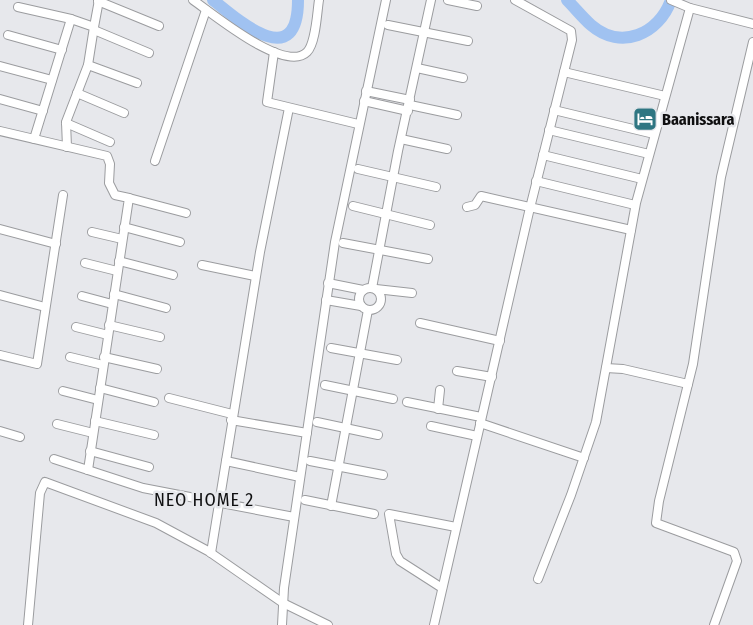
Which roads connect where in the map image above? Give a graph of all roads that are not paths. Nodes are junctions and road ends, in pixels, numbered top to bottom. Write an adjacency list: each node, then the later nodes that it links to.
1 (193, 0): 12 (street)
2 (319, 0): 24 (street)
3 (386, 0): 32 (street)
4 (431, 0): 18 (street)
5 (448, 0): 9 (street)
6 (515, 0): 28 (street)
7 (671, 0): 11 (street)
8 (98, 1): 16 (street); 17 (street)
9 (477, 6)
10 (18, 7): 13 (street)
11 (687, 7): 14 (street); 34 (street)
12 (206, 10): 24 (street); 55 (street)
13 (71, 20): 17 (street); 22 (street)
14 (753, 24)
15 (388, 25): 18 (street)
16 (159, 26)
17 (94, 28): 23 (street); 25 (street)
18 (425, 33): 20 (street); 27 (street)
19 (8, 35): 22 (street)
20 (468, 41)
21 (753, 42): 115 (street)
22 (62, 50): 30 (street)
23 (149, 52)
24 (274, 52): 38 (street)
25 (88, 65): 31 (street); 33 (street)
26 (0, 66): 30 (street)
27 (417, 68): 29 (street); 37 (street)
28 (564, 72): 34 (street); 39 (street)
29 (463, 78)
30 (52, 80): 40 (street)
31 (137, 83)
32 (366, 91): 36 (street); 37 (street)
33 (77, 93): 41 (street); 43 (street)
34 (665, 96): 47 (street)
35 (0, 99): 40 (street)
36 (364, 101): 37 (street); 44 (street)
37 (409, 106): 42 (street); 49 (street)
38 (290, 108): 44 (street); 85 (street)
39 (554, 110): 45 (street); 47 (street)
40 (43, 111): 48 (street)
41 (124, 112)
42 (457, 115)
43 (66, 123): 50 (street); 51 (street)
44 (358, 124): 86 (street)
45 (549, 130): 53 (street); 54 (street)
46 (0, 131): 48 (street)
47 (654, 134): 53 (street)
48 (34, 139): 51 (street)
49 (401, 139): 52 (street); 57 (street)
50 (110, 142)
51 (67, 147): 62 (street)
52 (447, 149)
53 (649, 154): 58 (street)
54 (543, 155): 58 (street); 59 (street)
55 (155, 161)
56 (358, 169): 57 (street)
57 (393, 178): 60 (street); 68 (street)
58 (642, 179): 63 (street)
59 (536, 181): 63 (street); 65 (street)
60 (436, 187)
61 (63, 195): 77 (street)
62 (129, 198): 67 (street); 70 (street)
63 (635, 205): 72 (street)
64 (353, 206): 68 (street)
65 (530, 206): 66 (street); 72 (street); 104 (street)
66 (467, 207)
67 (186, 213)
68 (386, 213): 69 (street); 78 (street)
69 (430, 225)
70 (124, 227): 74 (street); 75 (street)
71 (0, 229): 77 (street)
72 (630, 230): 111 (street)
73 (92, 232): 74 (street)
74 (122, 239): 80 (street)
75 (180, 242)
76 (342, 243): 78 (street)
77 (56, 244): 96 (street)
78 (379, 250): 79 (street); 87 (street)
79 (428, 259)
80 (119, 261): 83 (street); 84 (street)
81 (85, 264): 83 (street)
82 (202, 265): 85 (street)
83 (117, 271): 90 (street)
84 (173, 275)
85 (255, 276): 127 (street)
86 (328, 283): 88 (street); 93 (street)
87 (374, 288): 88 (street); 89 (street); 98 (street)
88 (364, 290): 95 (street)
89 (412, 293)
90 (114, 294): 94 (street); 97 (street)
91 (0, 295): 96 (street)
92 (82, 296): 94 (street)
93 (326, 300): 95 (street); 136 (street)
94 (112, 304): 100 (street)
95 (361, 306): 98 (street)
96 (46, 307): 107 (street)
97 (166, 308)
98 (368, 310): 106 (street)
99 (420, 323): 104 (street)
100 (109, 325): 102 (street); 103 (street)
101 (76, 327): 102 (street)
102 (108, 335): 110 (street)
103 (160, 337)
104 (500, 341): 114 (street)
105 (331, 348): 106 (street)
106 (360, 353): 109 (street); 118 (street)
107 (0, 355)
108 (70, 357): 110 (street)
109 (396, 360)
110 (104, 361): 112 (street); 117 (street)
111 (606, 368): 115 (street); 142 (street)
112 (157, 369)
113 (457, 371): 114 (street)
114 (492, 377): 128 (street)
115 (688, 384): 165 (street)
116 (325, 385): 118 (street)
117 (100, 388): 123 (street); 124 (street)
118 (353, 390): 122 (street); 133 (street)
119 (440, 390): 126 (street)
120 (63, 391): 123 (street)
121 (169, 398): 127 (street)
122 (393, 399)
123 (98, 400): 129 (street)
124 (154, 402)
125 (407, 402): 126 (street)
126 (438, 409): 128 (street)
127 (232, 417): 136 (street); 144 (street)
128 (481, 420): 139 (street); 142 (street)
129 (95, 421): 135 (street); 137 (street)
130 (317, 422): 133 (street)
131 (57, 424): 135 (street)
132 (431, 426): 139 (street)
133 (346, 429): 138 (street); 147 (street)
134 (0, 431): 140 (street)
135 (93, 433): 141 (street)
136 (307, 433): 150 (street)
137 (154, 435)
138 (378, 435)
139 (477, 436): 156 (street)
140 (20, 437)
141 (90, 451): 146 (street); 148 (street)
142 (584, 458): 158 (street)
143 (54, 459): 148 (street)
144 (226, 461): 150 (street); 152 (street)
145 (310, 461): 147 (street)
146 (149, 467)
147 (339, 467): 149 (street); 153 (street)
148 (88, 470): 152 (street)
149 (382, 475)
150 (300, 477): 155 (street)
151 (305, 500): 153 (street)
152 (219, 504): 155 (street); 157 (street)
153 (331, 506): 154 (street)
154 (374, 514)
155 (294, 517): 160 (street)
156 (456, 527): 159 (street); 159 (street)
157 (211, 553): 160 (street); 161 (street)
158 (538, 578)
159 (442, 588): 164 (street)
160 (283, 603): 162 (street); 163 (street)
161 (28, 625)
162 (282, 625)
163 (328, 625)
164 (434, 625)
165 (714, 625)

